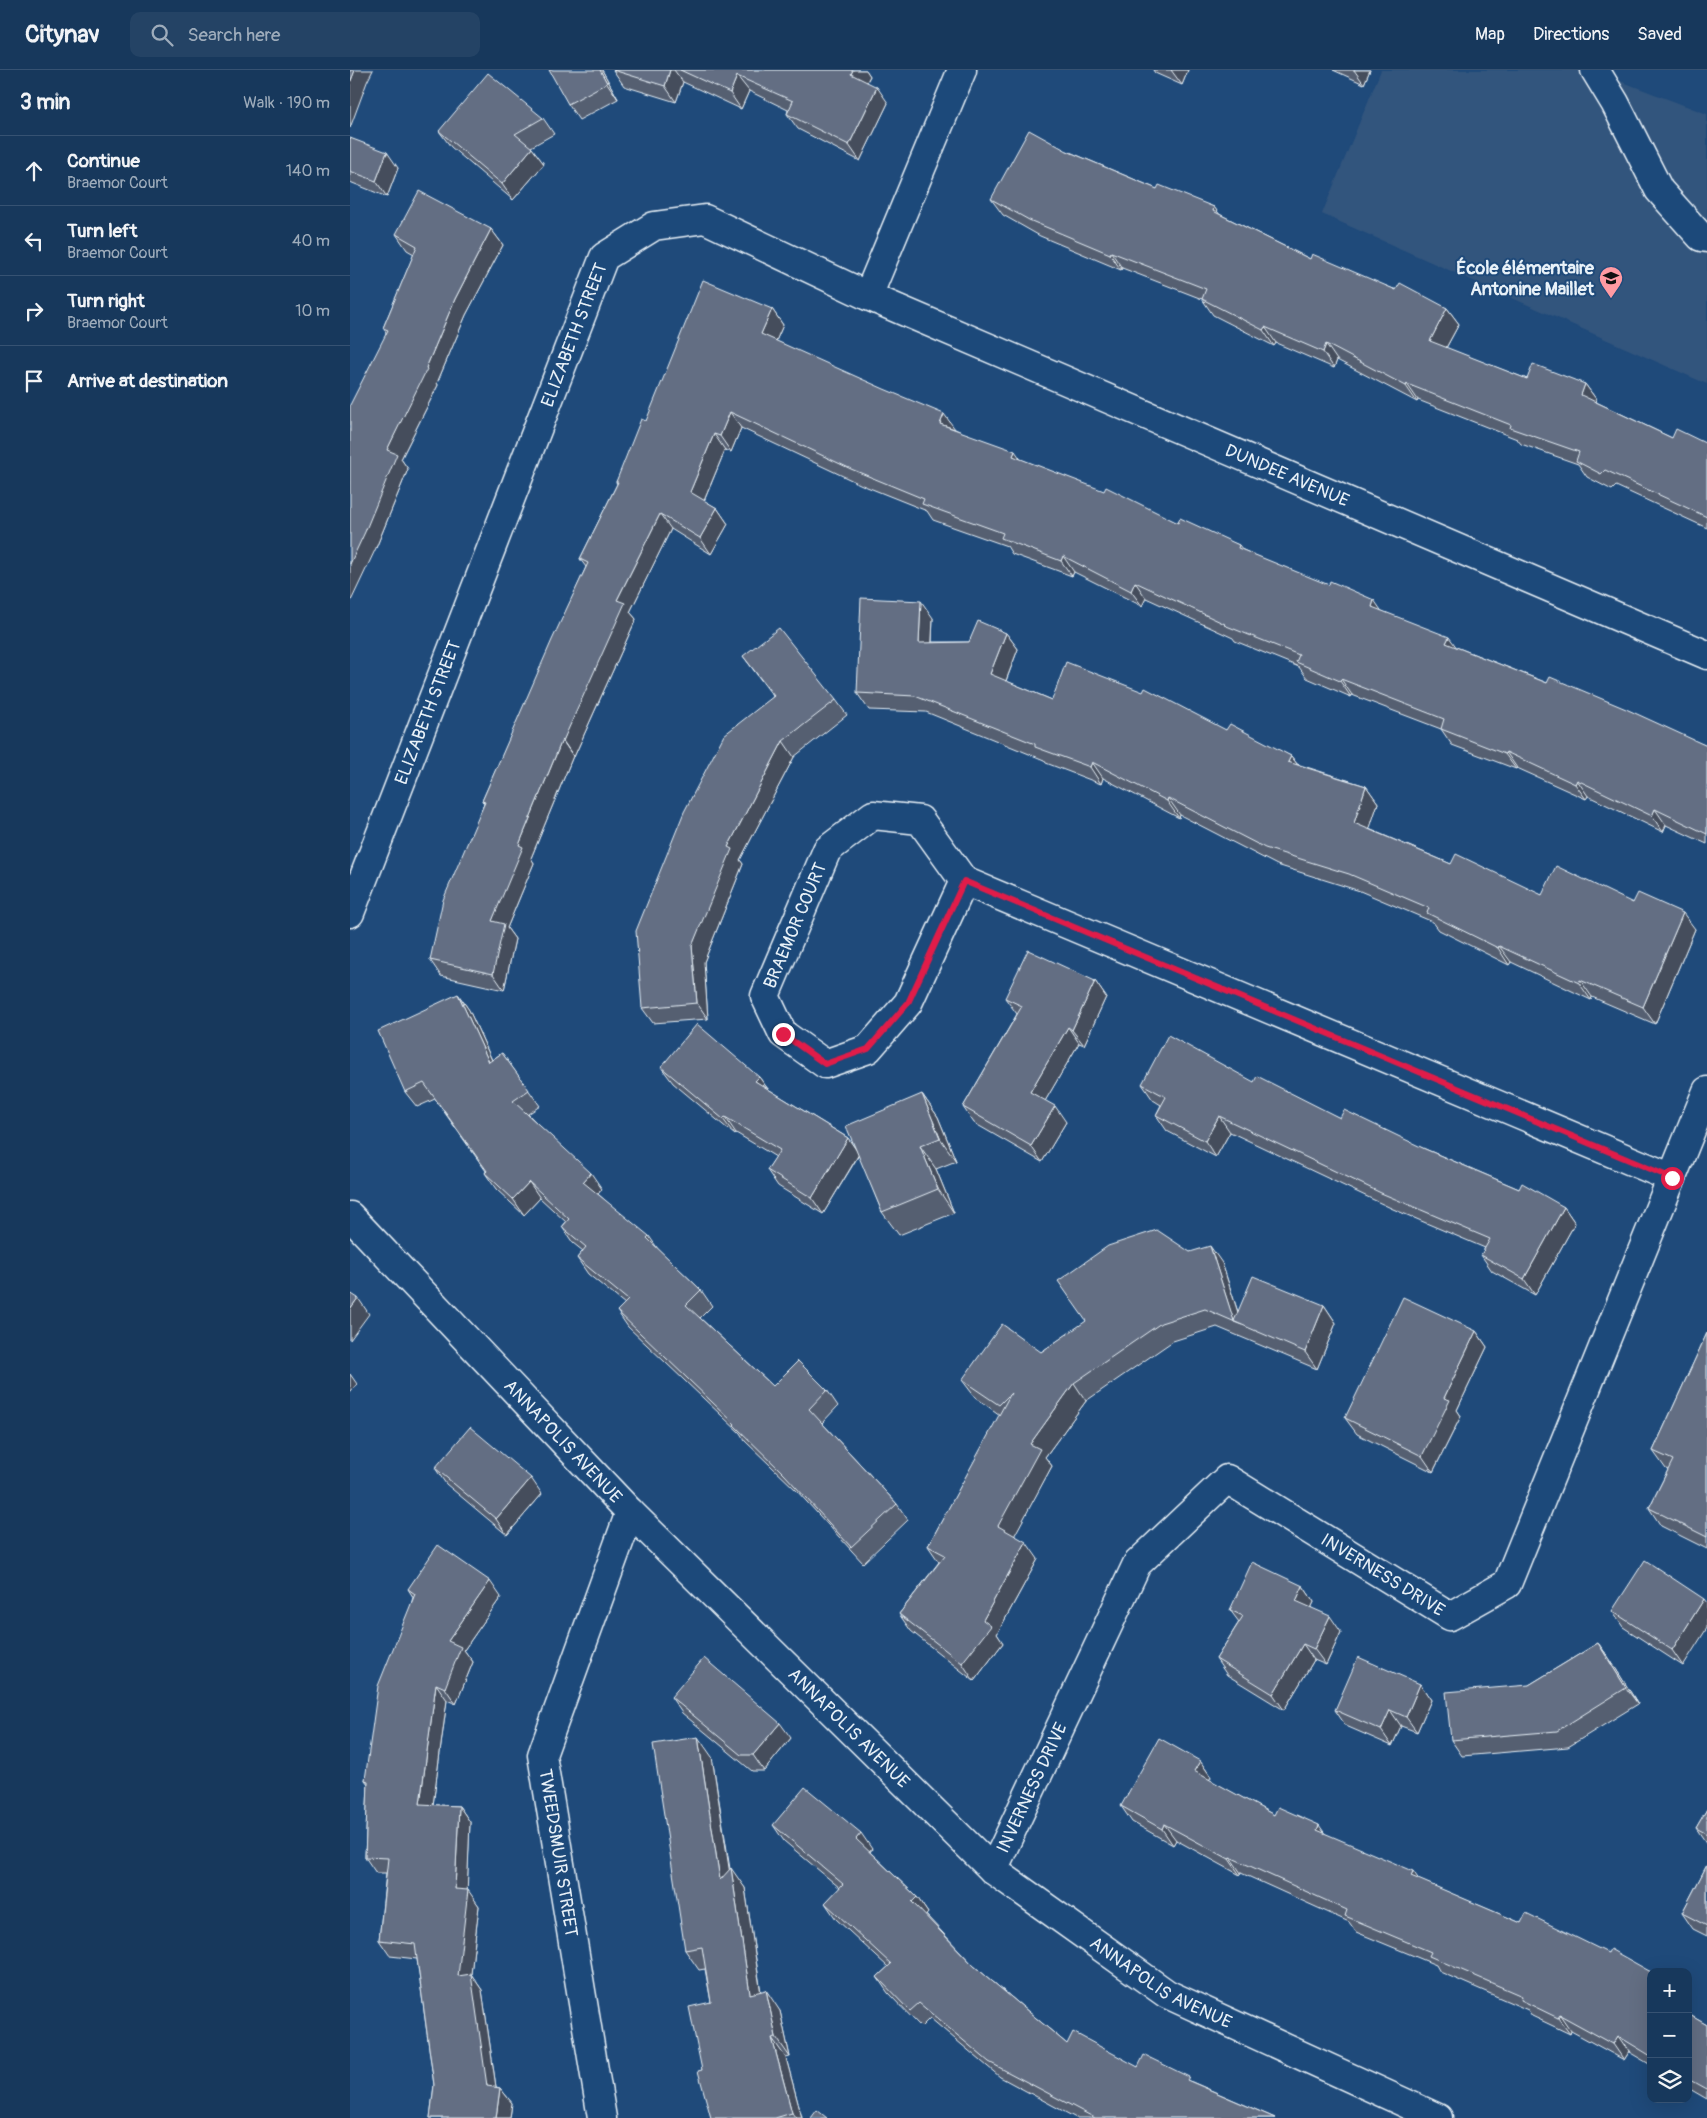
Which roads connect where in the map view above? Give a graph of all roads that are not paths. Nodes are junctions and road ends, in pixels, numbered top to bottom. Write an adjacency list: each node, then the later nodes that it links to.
1 (962, 70): 4 (street)
2 (1595, 70): 3 (street)
3 (1707, 238)
4 (868, 296): 5 (street, DUNDEE AVENUE); 7 (street, ELIZABETH STREET)
5 (1707, 655)
6 (964, 881): 6 (street, BRAEMOR COURT); 9 (street)
7 (350, 913)
8 (1707, 1091): 9 (street, INVERNESS DRIVE)
9 (1672, 1178): 12 (street, INVERNESS DRIVE)
10 (350, 1216): 11 (street, ANNAPOLIS AVENUE)
11 (630, 1512): 12 (street, ANNAPOLIS AVENUE); 13 (street, TWEEDSMUIR STREET)
12 (993, 1870): 14 (street, ANNAPOLIS AVENUE)
13 (602, 2118)
14 (1438, 2118)

